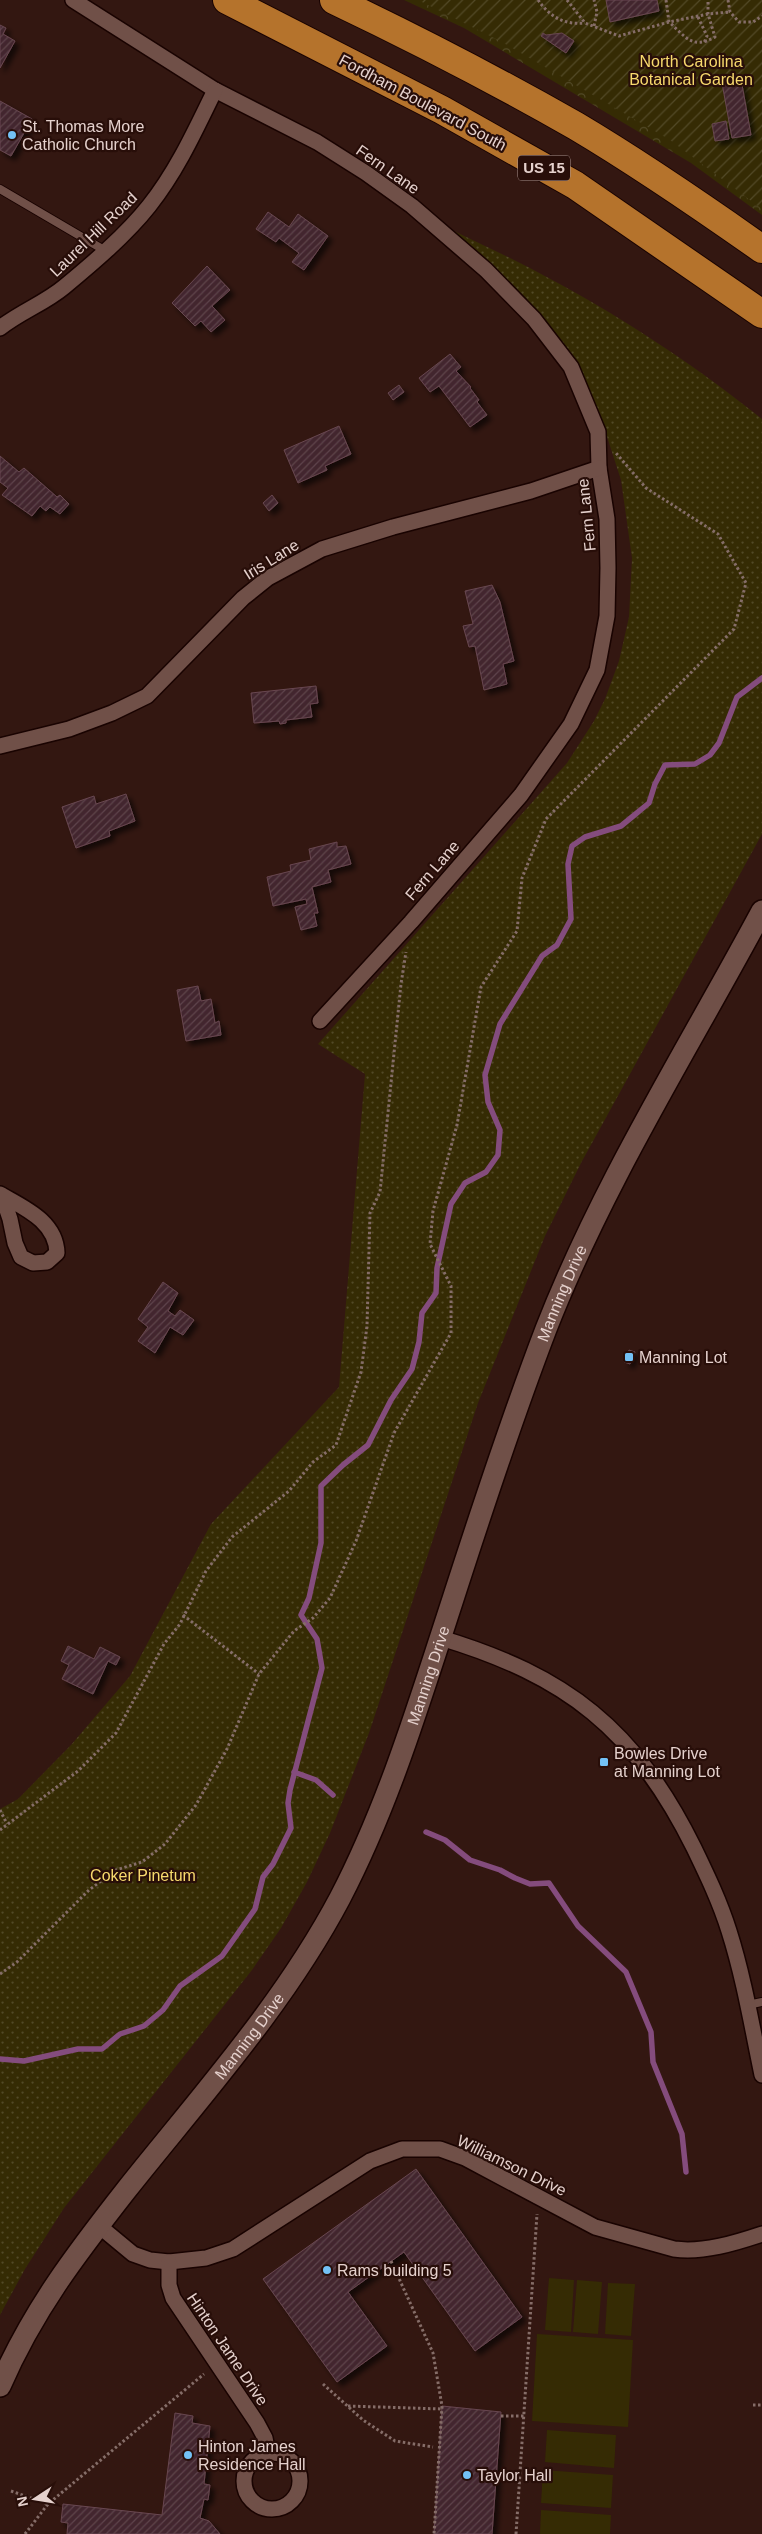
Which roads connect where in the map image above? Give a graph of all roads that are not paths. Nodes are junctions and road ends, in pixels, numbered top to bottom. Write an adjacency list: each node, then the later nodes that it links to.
1 (73, 0): 4 (street, Fern Lane)
2 (227, 0): 8 (highway, Fordham Boulevard South / US 15)
3 (334, 0): 6 (highway)
4 (215, 90): 7 (street, Laurel Hill Road); 10 (street, Fern Lane)
5 (0, 189): 7 (lane)
6 (762, 249)
7 (104, 250): 9 (street, Laurel Hill Road)
8 (762, 314)
9 (0, 328)
10 (599, 468): 11 (street, Iris Lane); 13 (street, Fern Lane)
11 (0, 746)
12 (760, 922): 15 (street, Manning Drive)
13 (320, 1022)
14 (1, 1194): 14 (street)
15 (441, 1638): 16 (street); 18 (street, Manning Drive)
16 (755, 2004): 17 (street)
17 (762, 2075)
18 (98, 2225): 20 (street, Williamson Drive); 21 (street, Manning Drive)
19 (762, 2234): 20 (street, Williamson Drive)
20 (169, 2262): 22 (street, Hinton Jame Drive)
21 (0, 2386)
22 (268, 2453)

